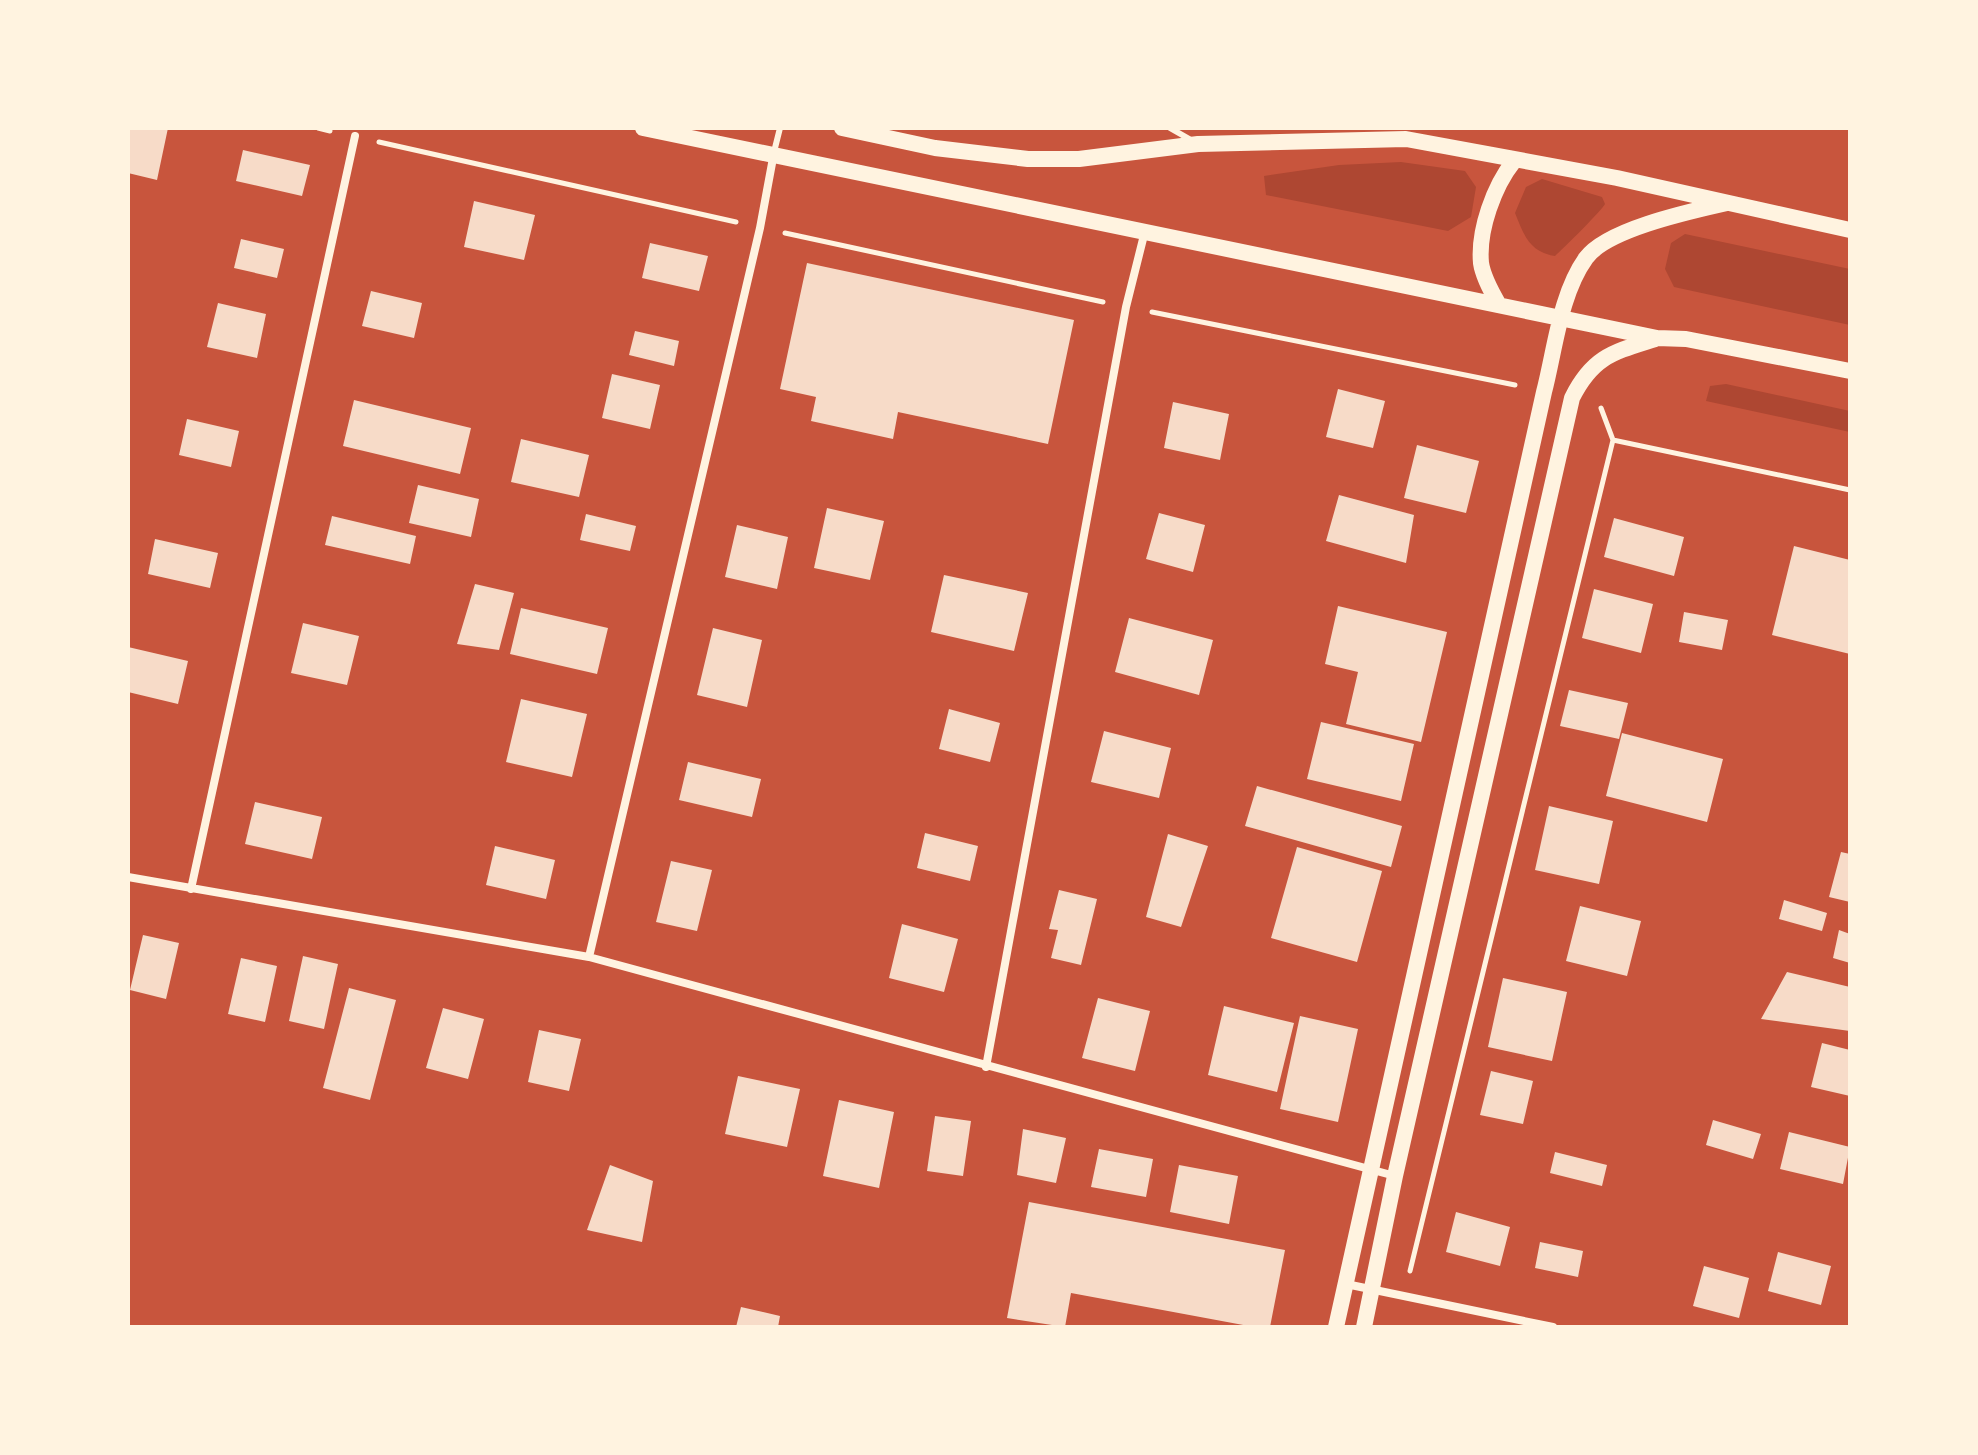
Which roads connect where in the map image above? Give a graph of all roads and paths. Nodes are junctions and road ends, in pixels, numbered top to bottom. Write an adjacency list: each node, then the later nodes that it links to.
1 (318, 128): 6 (path)
2 (643, 128): 8 (main road)
3 (780, 128): 8 (lane)
4 (1170, 128): 7 (lane)
5 (845, 129): 7 (main road)
6 (355, 136): 11 (path); 24 (street)
7 (1198, 144): 9 (main road)
8 (773, 158): 11 (street); 12 (main road)
9 (1514, 161): 10 (main road); 14 (main road)
10 (1727, 203): 13 (main road); 16 (main road)
11 (760, 228): 15 (path); 25 (street)
12 (1146, 230): 14 (main road); 15 (street)
13 (1850, 230)
14 (1499, 305): 16 (main road)
15 (1126, 307): 19 (path); 26 (street)
16 (1562, 318): 17 (main road); 19 (main road)
17 (1657, 338): 18 (main road); 20 (main road)
18 (1850, 371)
19 (1544, 392): 27 (main road)
20 (1572, 398): 21 (path); 28 (main road)
21 (1613, 440): 22 (path); 31 (path)
22 (1850, 490)
23 (128, 877): 24 (street)
24 (191, 889): 25 (street)
25 (589, 957): 26 (street)
26 (986, 1067): 27 (street)
27 (1371, 1169): 28 (street); 29 (main road)
28 (1395, 1176): 30 (main road)
29 (1346, 1284): 30 (street); 32 (main road)
30 (1372, 1291): 31 (street); 33 (main road)
31 (1404, 1296): 34 (street)
32 (1336, 1327)
33 (1364, 1327)
34 (1553, 1327)

